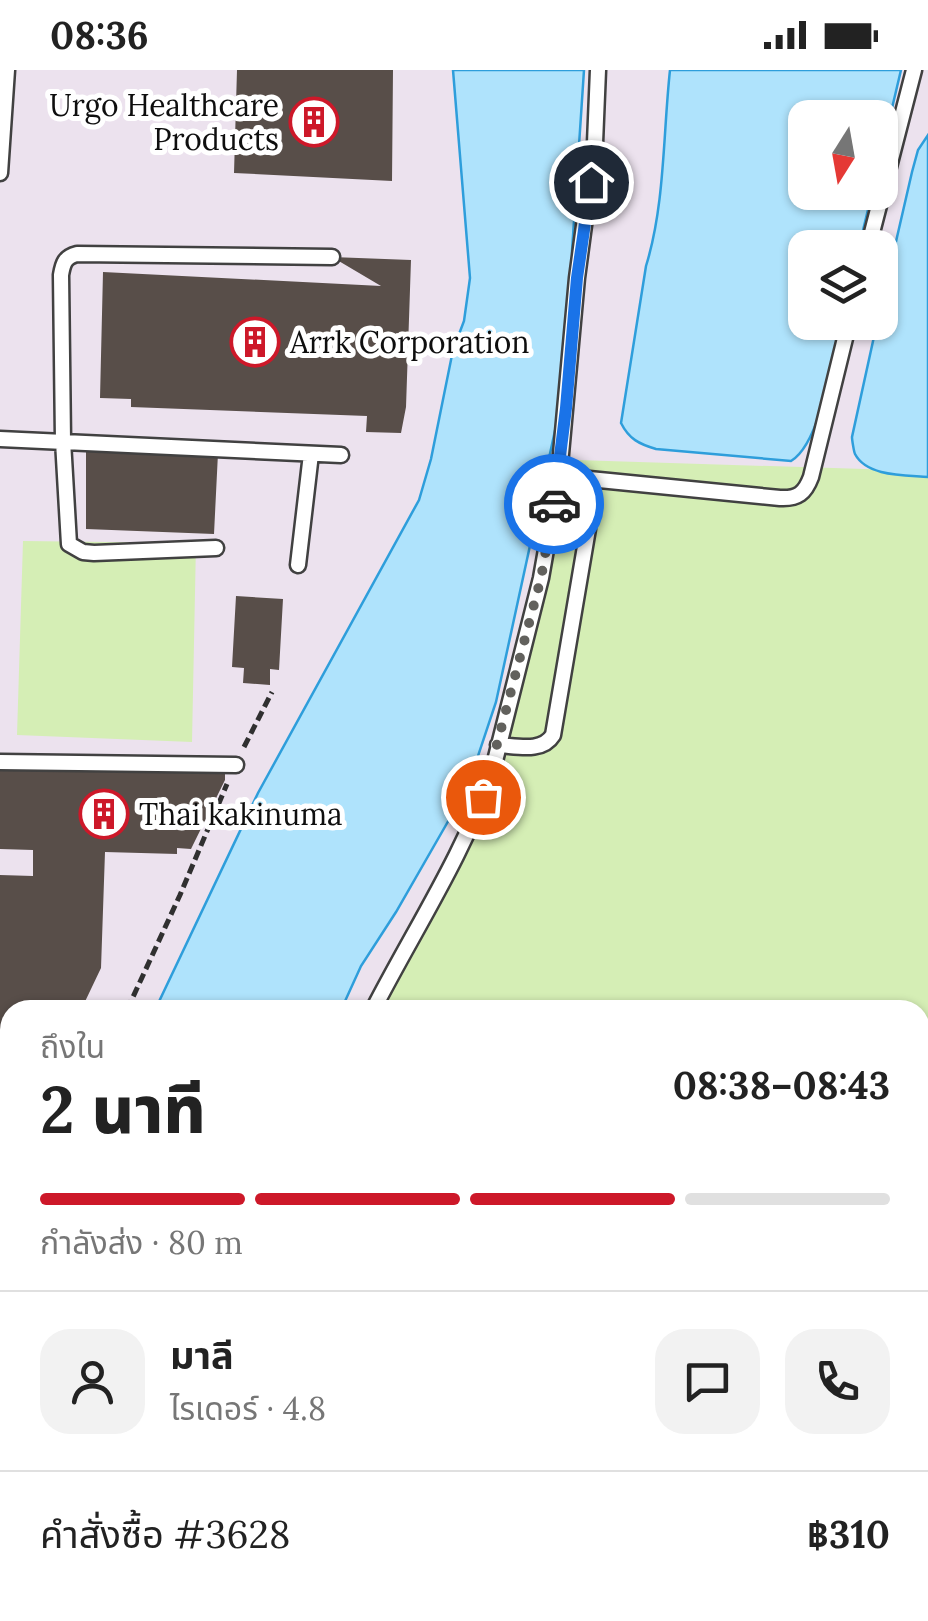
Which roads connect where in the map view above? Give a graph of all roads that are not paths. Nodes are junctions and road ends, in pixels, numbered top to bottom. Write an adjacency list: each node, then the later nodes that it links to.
1 (7, 70): 4 (lane)
2 (598, 70): 12 (lane)
3 (914, 70): 5 (lane)
4 (0, 173)
5 (873, 230)
6 (332, 258): 9 (lane)
7 (844, 340): 12 (lane)
8 (0, 439): 9 (lane)
9 (63, 441): 10 (lane); 14 (lane)
10 (311, 454): 11 (lane); 15 (lane)
11 (341, 455)
12 (559, 476): 16 (lane)
13 (588, 529): 16 (lane)
14 (216, 548)
15 (298, 565)
16 (498, 745): 19 (lane)
17 (0, 762): 18 (lane)
18 (236, 765)
19 (378, 1000)

